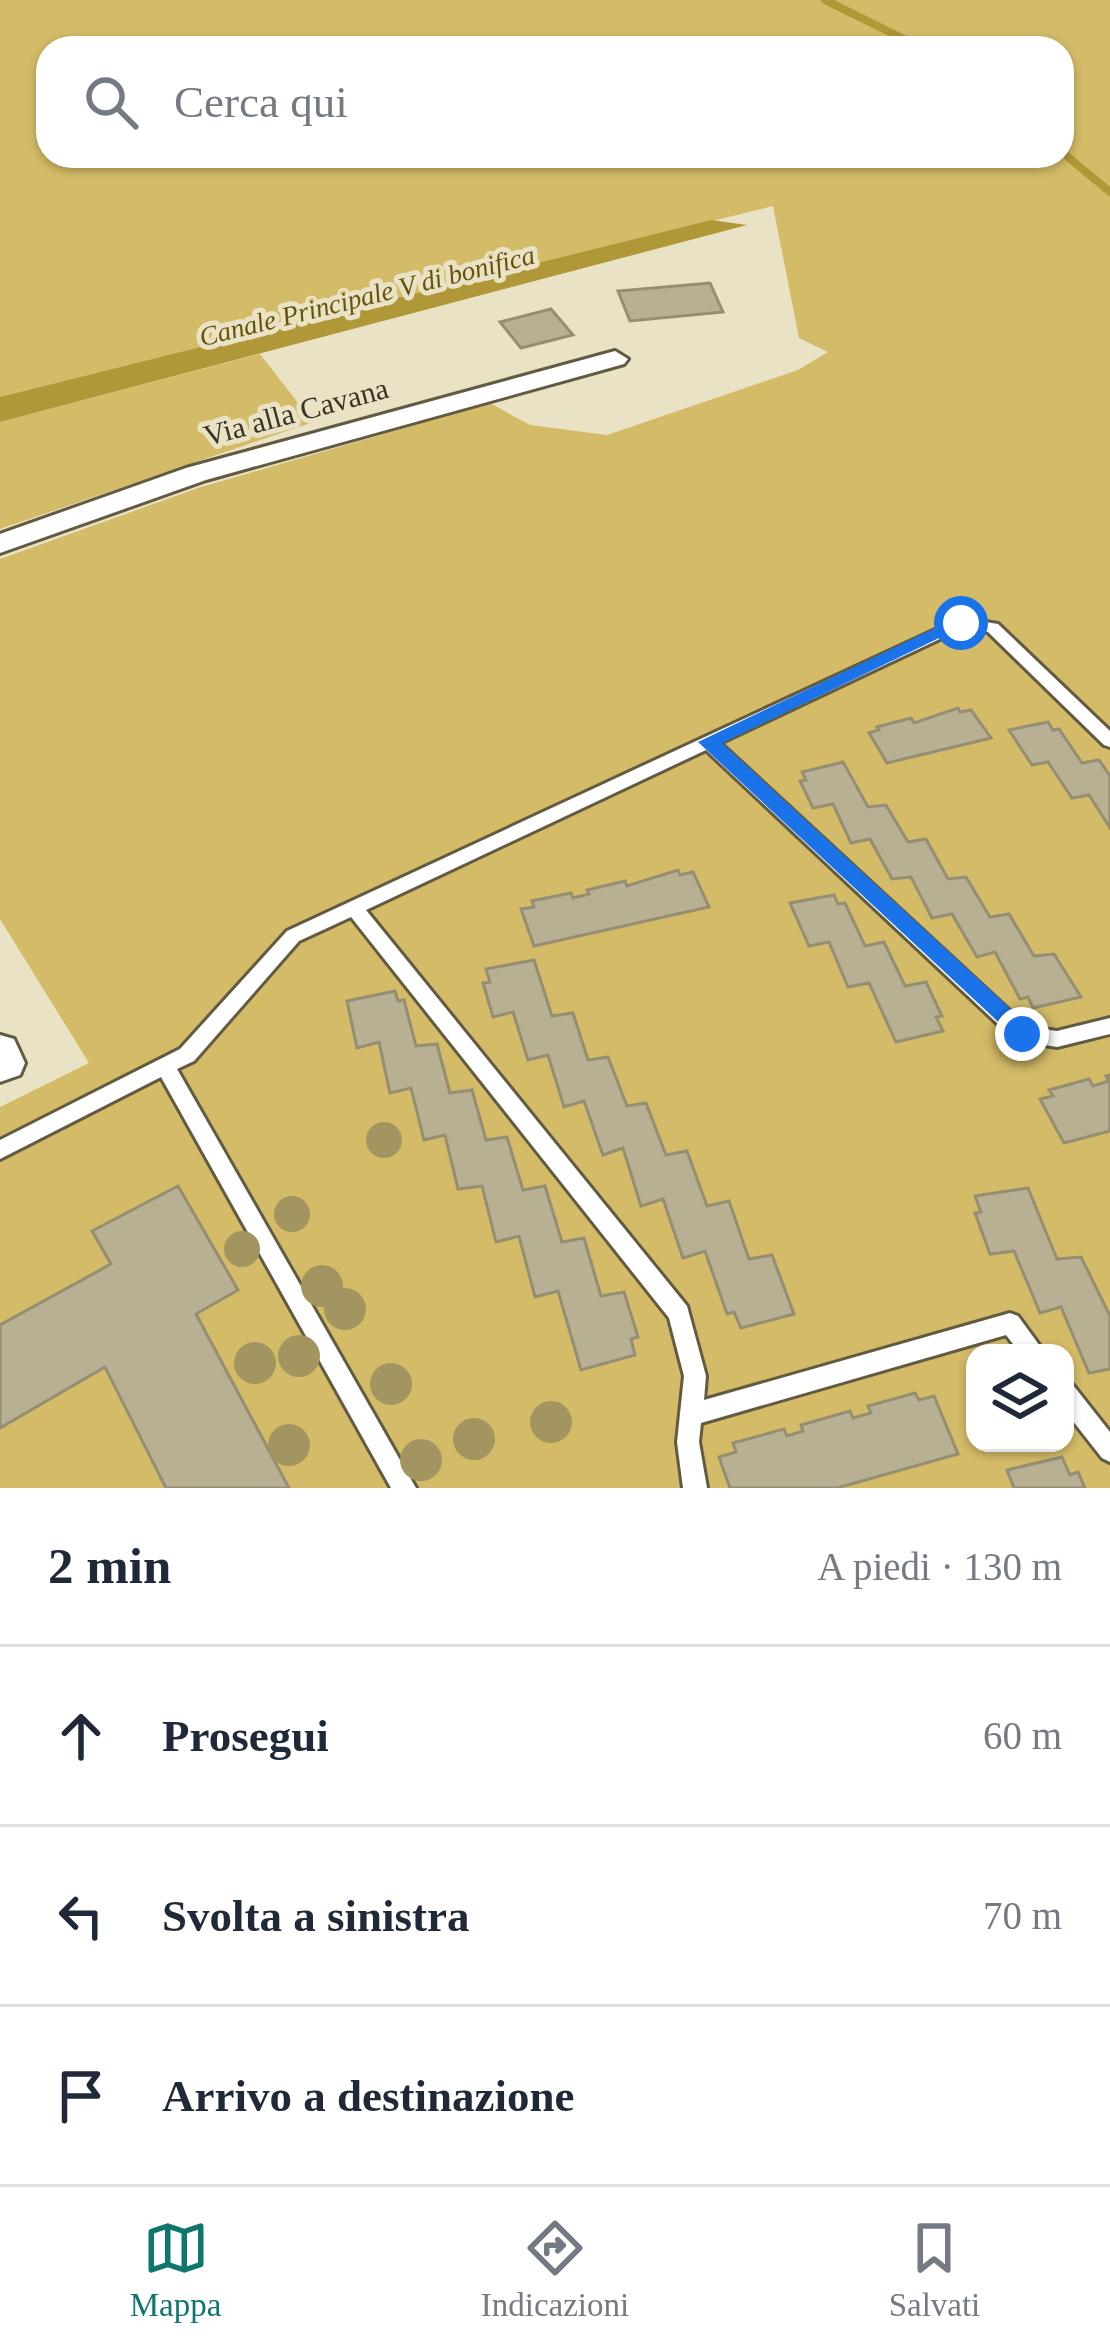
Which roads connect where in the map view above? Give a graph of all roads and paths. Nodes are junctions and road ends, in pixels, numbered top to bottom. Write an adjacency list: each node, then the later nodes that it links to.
1 (615, 359): 2 (street, Via alla Cavana)
2 (0, 544)
3 (1110, 741): 4 (lane)
4 (708, 742): 5 (lane); 6 (lane)
5 (354, 908): 9 (lane); 13 (lane)
6 (1110, 1026)
7 (0, 1051): 8 (street)
8 (0, 1065)
9 (165, 1066): 10 (lane); 15 (lane)
10 (0, 1150)
11 (1027, 1344): 13 (lane)
12 (1074, 1404): 14 (lane)
13 (691, 1415): 16 (lane)
14 (1110, 1450)
15 (404, 1488)
16 (695, 1488)

